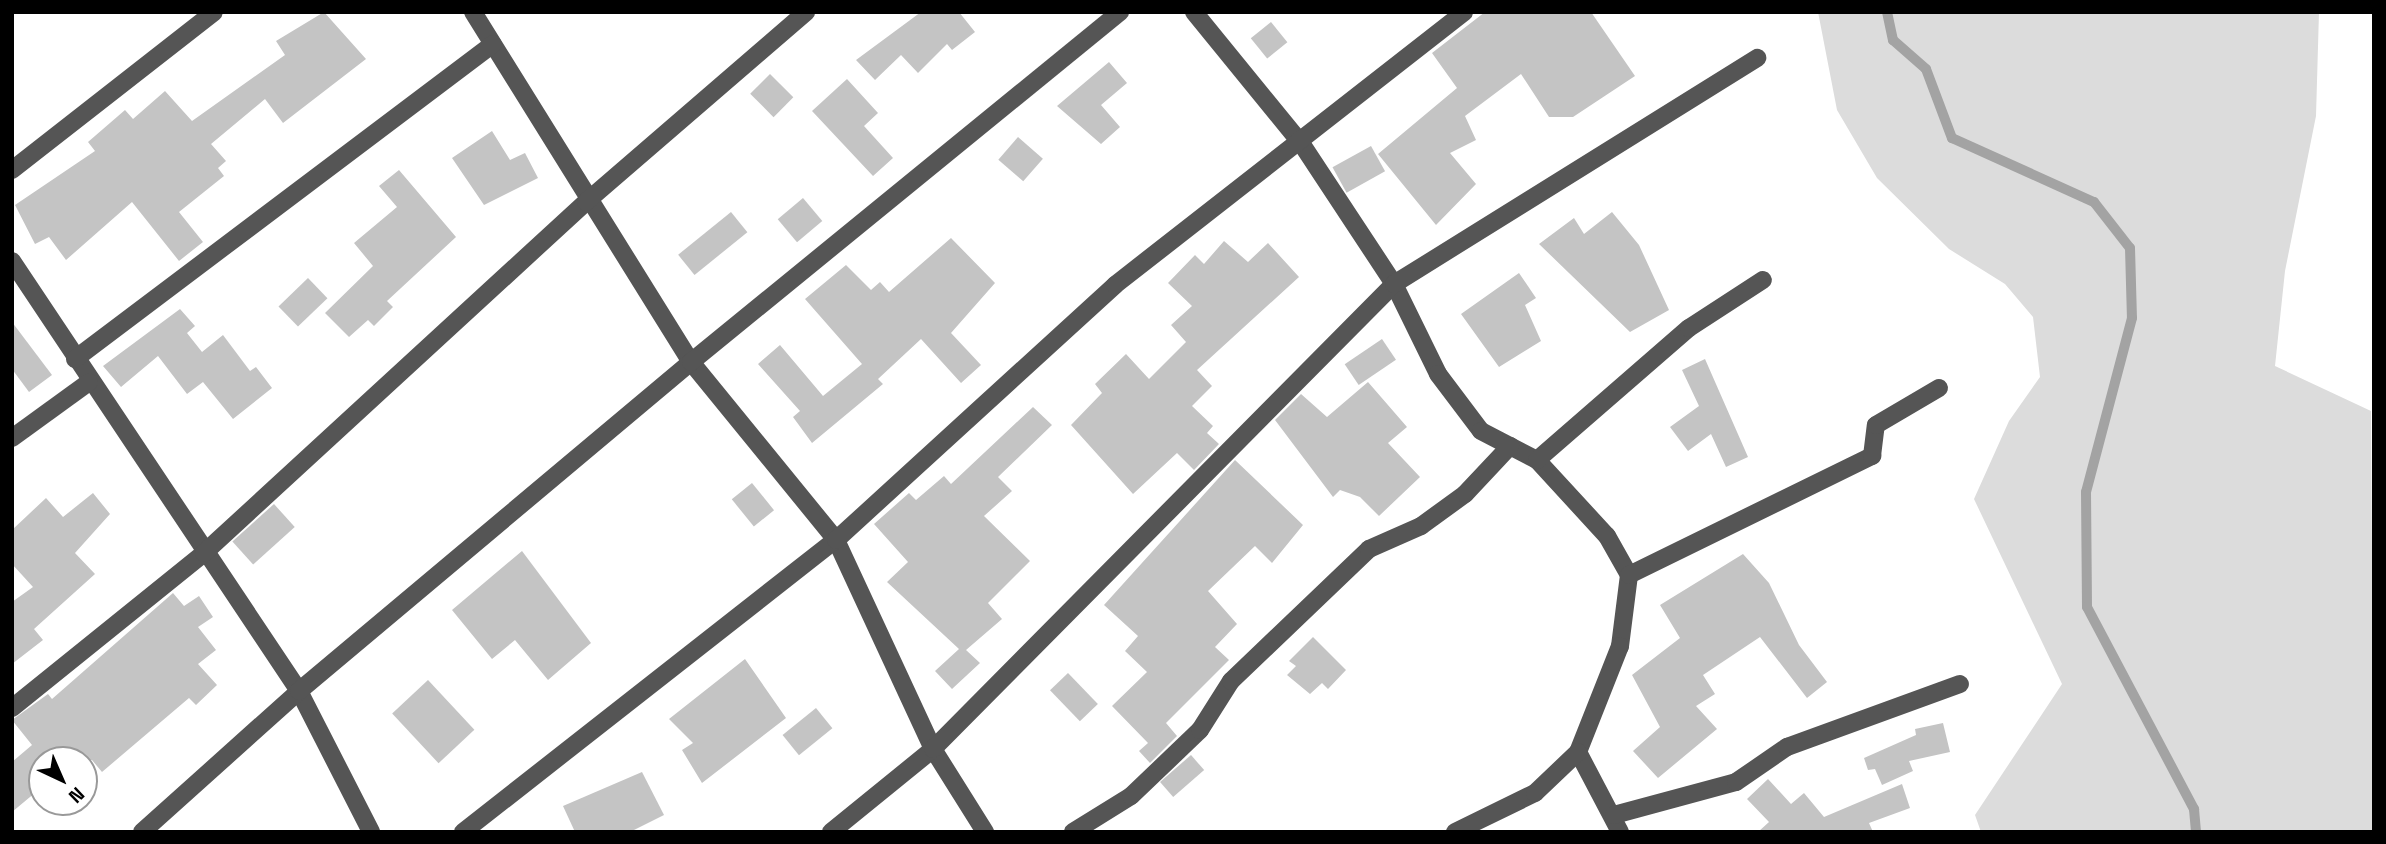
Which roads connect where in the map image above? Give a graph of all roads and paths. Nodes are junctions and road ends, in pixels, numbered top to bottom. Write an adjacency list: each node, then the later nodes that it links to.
1 (214, 12): 10 (street)
2 (472, 12): 7 (street)
3 (806, 12): 11 (street)
4 (1120, 12): 16 (street)
5 (1194, 12): 9 (street)
6 (1464, 12): 9 (street)
7 (493, 44): 11 (street); 15 (street)
8 (1757, 58): 14 (street)
9 (1301, 143): 14 (street); 22 (street)
10 (12, 170)
11 (586, 202): 16 (street); 23 (street)
12 (12, 261): 15 (street)
13 (1763, 280): 21 (street)
14 (1394, 284): 20 (street); 28 (street)
15 (75, 359): 17 (street)
16 (691, 362): 22 (street); 26 (street)
17 (89, 382): 19 (street); 23 (street)
18 (1939, 388): 24 (street)
19 (12, 438)
20 (1510, 446): 21 (street); 36 (street)
21 (1537, 460): 24 (street)
22 (835, 540): 28 (street); 33 (street)
23 (204, 553): 26 (street); 27 (street)
24 (1629, 575): 29 (street)
25 (1960, 684): 30 (street)
26 (299, 691): 31 (street); 32 (street)
27 (12, 708)
28 (933, 749): 34 (street); 35 (street)
29 (1578, 752): 30 (street); 37 (street)
30 (1617, 823)
31 (142, 832)
32 (371, 832)
33 (463, 832)
34 (831, 832)
35 (985, 832)
36 (1073, 832)
37 (1455, 832)

